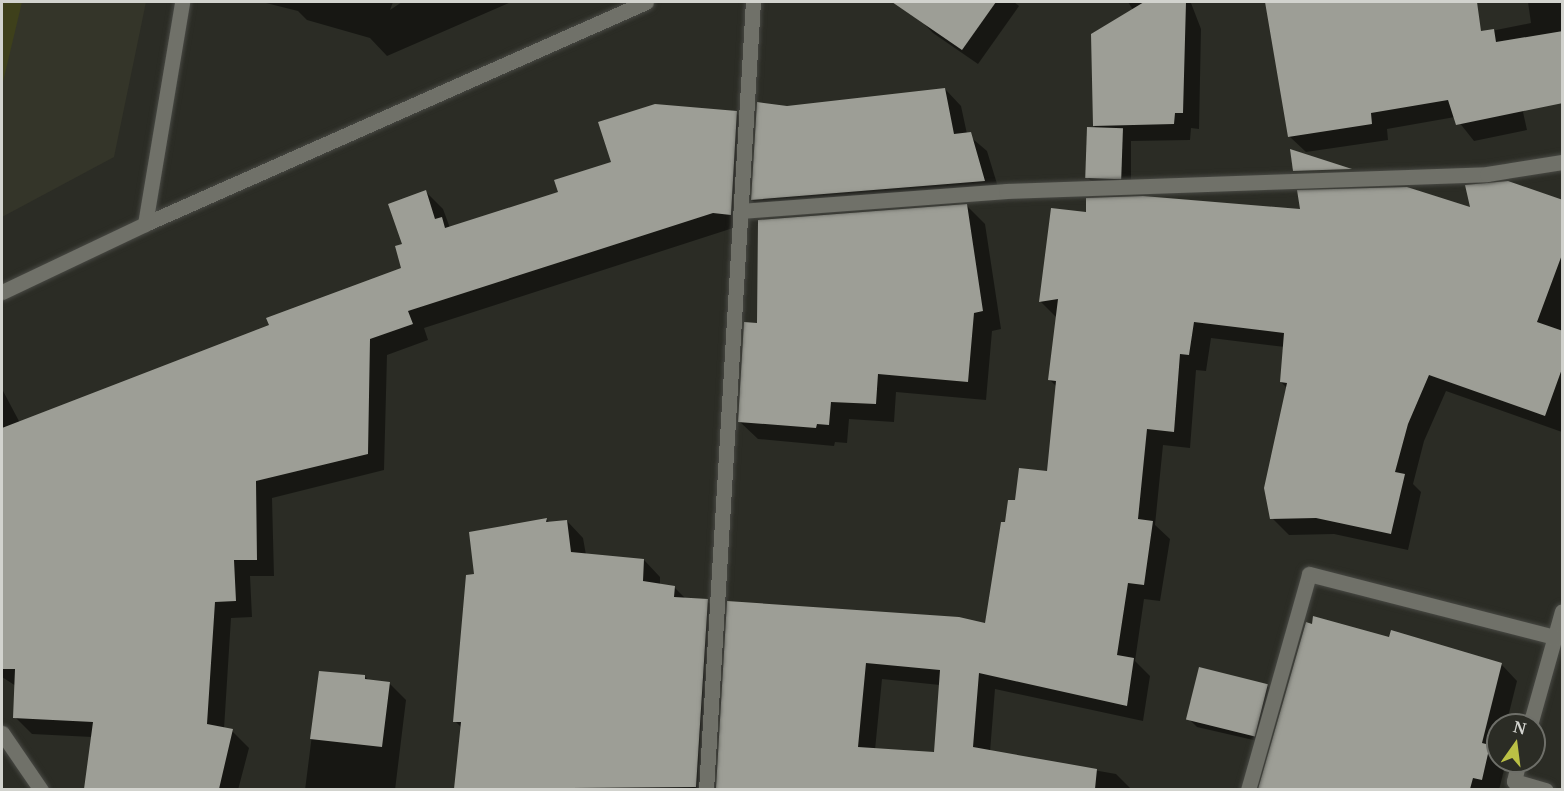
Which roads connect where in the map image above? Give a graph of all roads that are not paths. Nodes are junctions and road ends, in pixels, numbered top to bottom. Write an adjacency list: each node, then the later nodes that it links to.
1 (182, 2): 6 (street)
2 (646, 2): 6 (street)
3 (753, 2): 5 (street)
4 (1563, 162): 5 (street)
5 (741, 211): 14 (street)
6 (145, 224): 7 (street)
7 (2, 292)
8 (1563, 611): 9 (street)
9 (1555, 637): 10 (street); 15 (street)
10 (1533, 713)
11 (2, 734): 13 (street)
12 (1512, 785): 16 (street)
13 (41, 789)
14 (706, 789)
15 (1248, 789)
16 (1546, 789)

